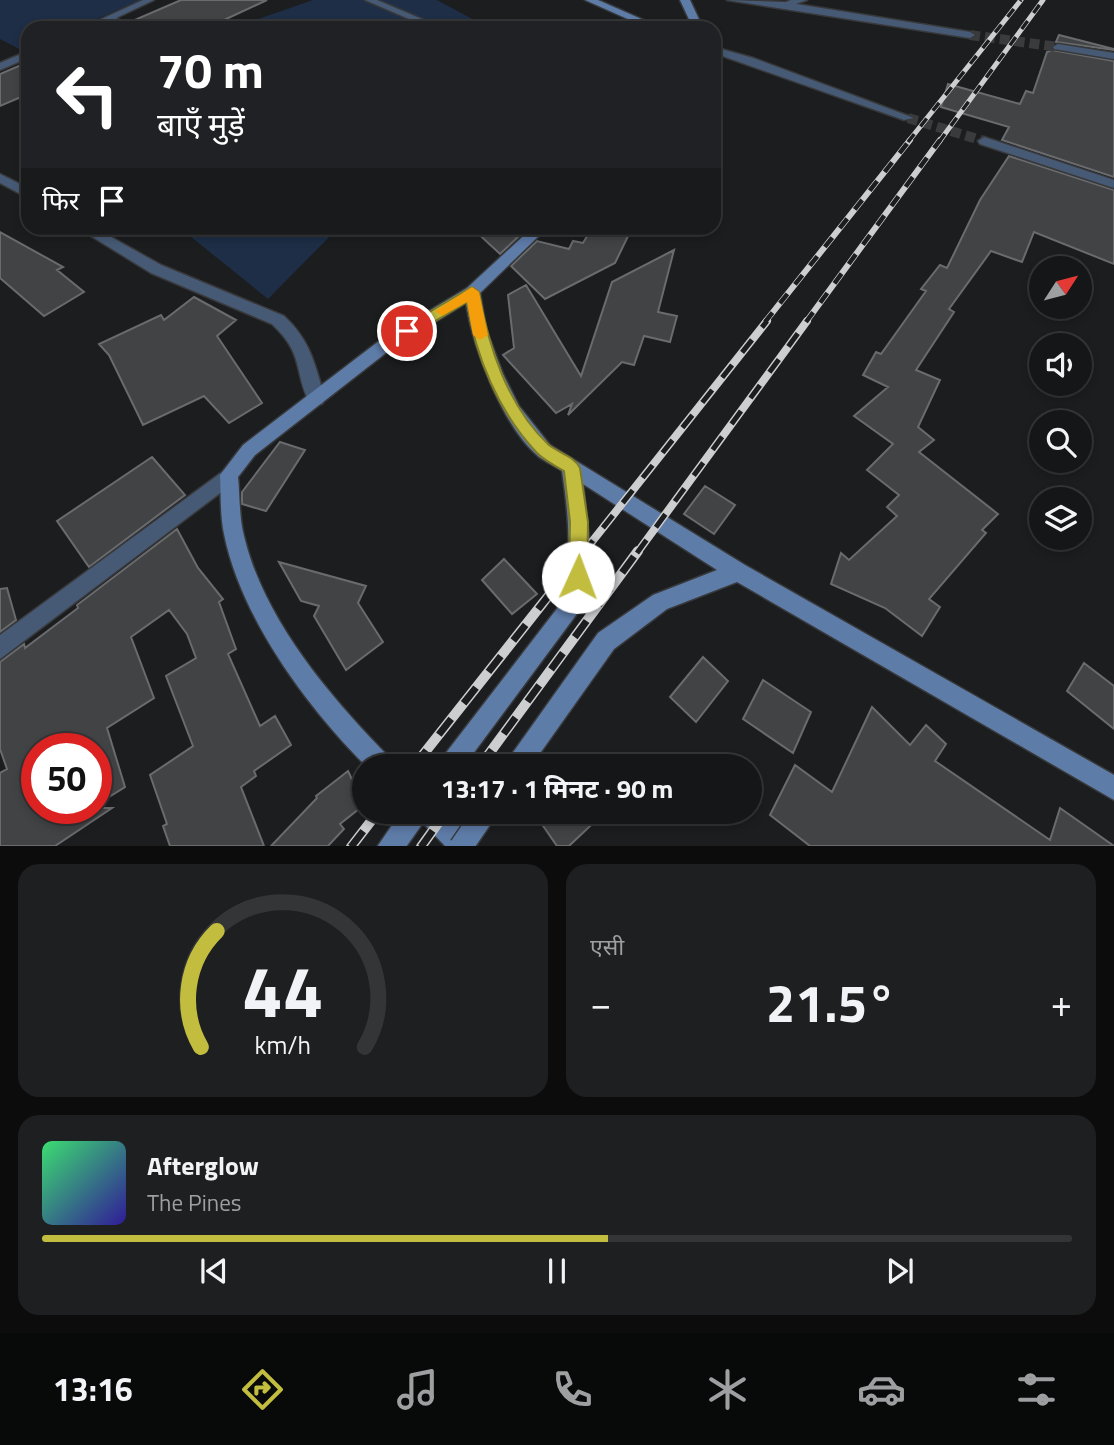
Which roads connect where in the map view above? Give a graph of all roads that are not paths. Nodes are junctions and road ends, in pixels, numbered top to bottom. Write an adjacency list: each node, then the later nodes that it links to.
1 (150, 0): 8 (lane)
2 (369, 0): 11 (lane)
3 (590, 0): 12 (main road)
4 (685, 0): 13 (main road)
5 (732, 0): 7 (street)
6 (802, 0): 7 (street)
7 (784, 5): 14 (street)
8 (109, 18): 9 (lane); 10 (lane)
9 (102, 21)
10 (115, 21)
11 (421, 21)
12 (640, 21)
13 (695, 21)
14 (970, 35)
15 (1058, 47): 17 (street)
16 (721, 52): 20 (street)
17 (1114, 55)
18 (21, 57): 19 (lane)
19 (0, 67)
20 (908, 118)
21 (984, 141): 23 (street)
22 (0, 178): 24 (street)
23 (1114, 184)
24 (21, 190)
25 (97, 235): 28 (street)
26 (533, 235): 27 (main road)
27 (472, 292): 28 (main road); 29 (main road)
28 (316, 399): 30 (main road)
29 (571, 468): 31 (main road); 34 (main road)
30 (229, 475): 32 (street); 33 (main road)
31 (738, 572): 35 (main road); 36 (main road)
32 (0, 648)
33 (370, 754)
34 (459, 754)
35 (526, 754)
36 (1114, 788)
37 (407, 824): 40 (main road)
38 (441, 824): 41 (main road)
39 (477, 824): 41 (main road, bridge)
40 (390, 846)
41 (463, 846)

